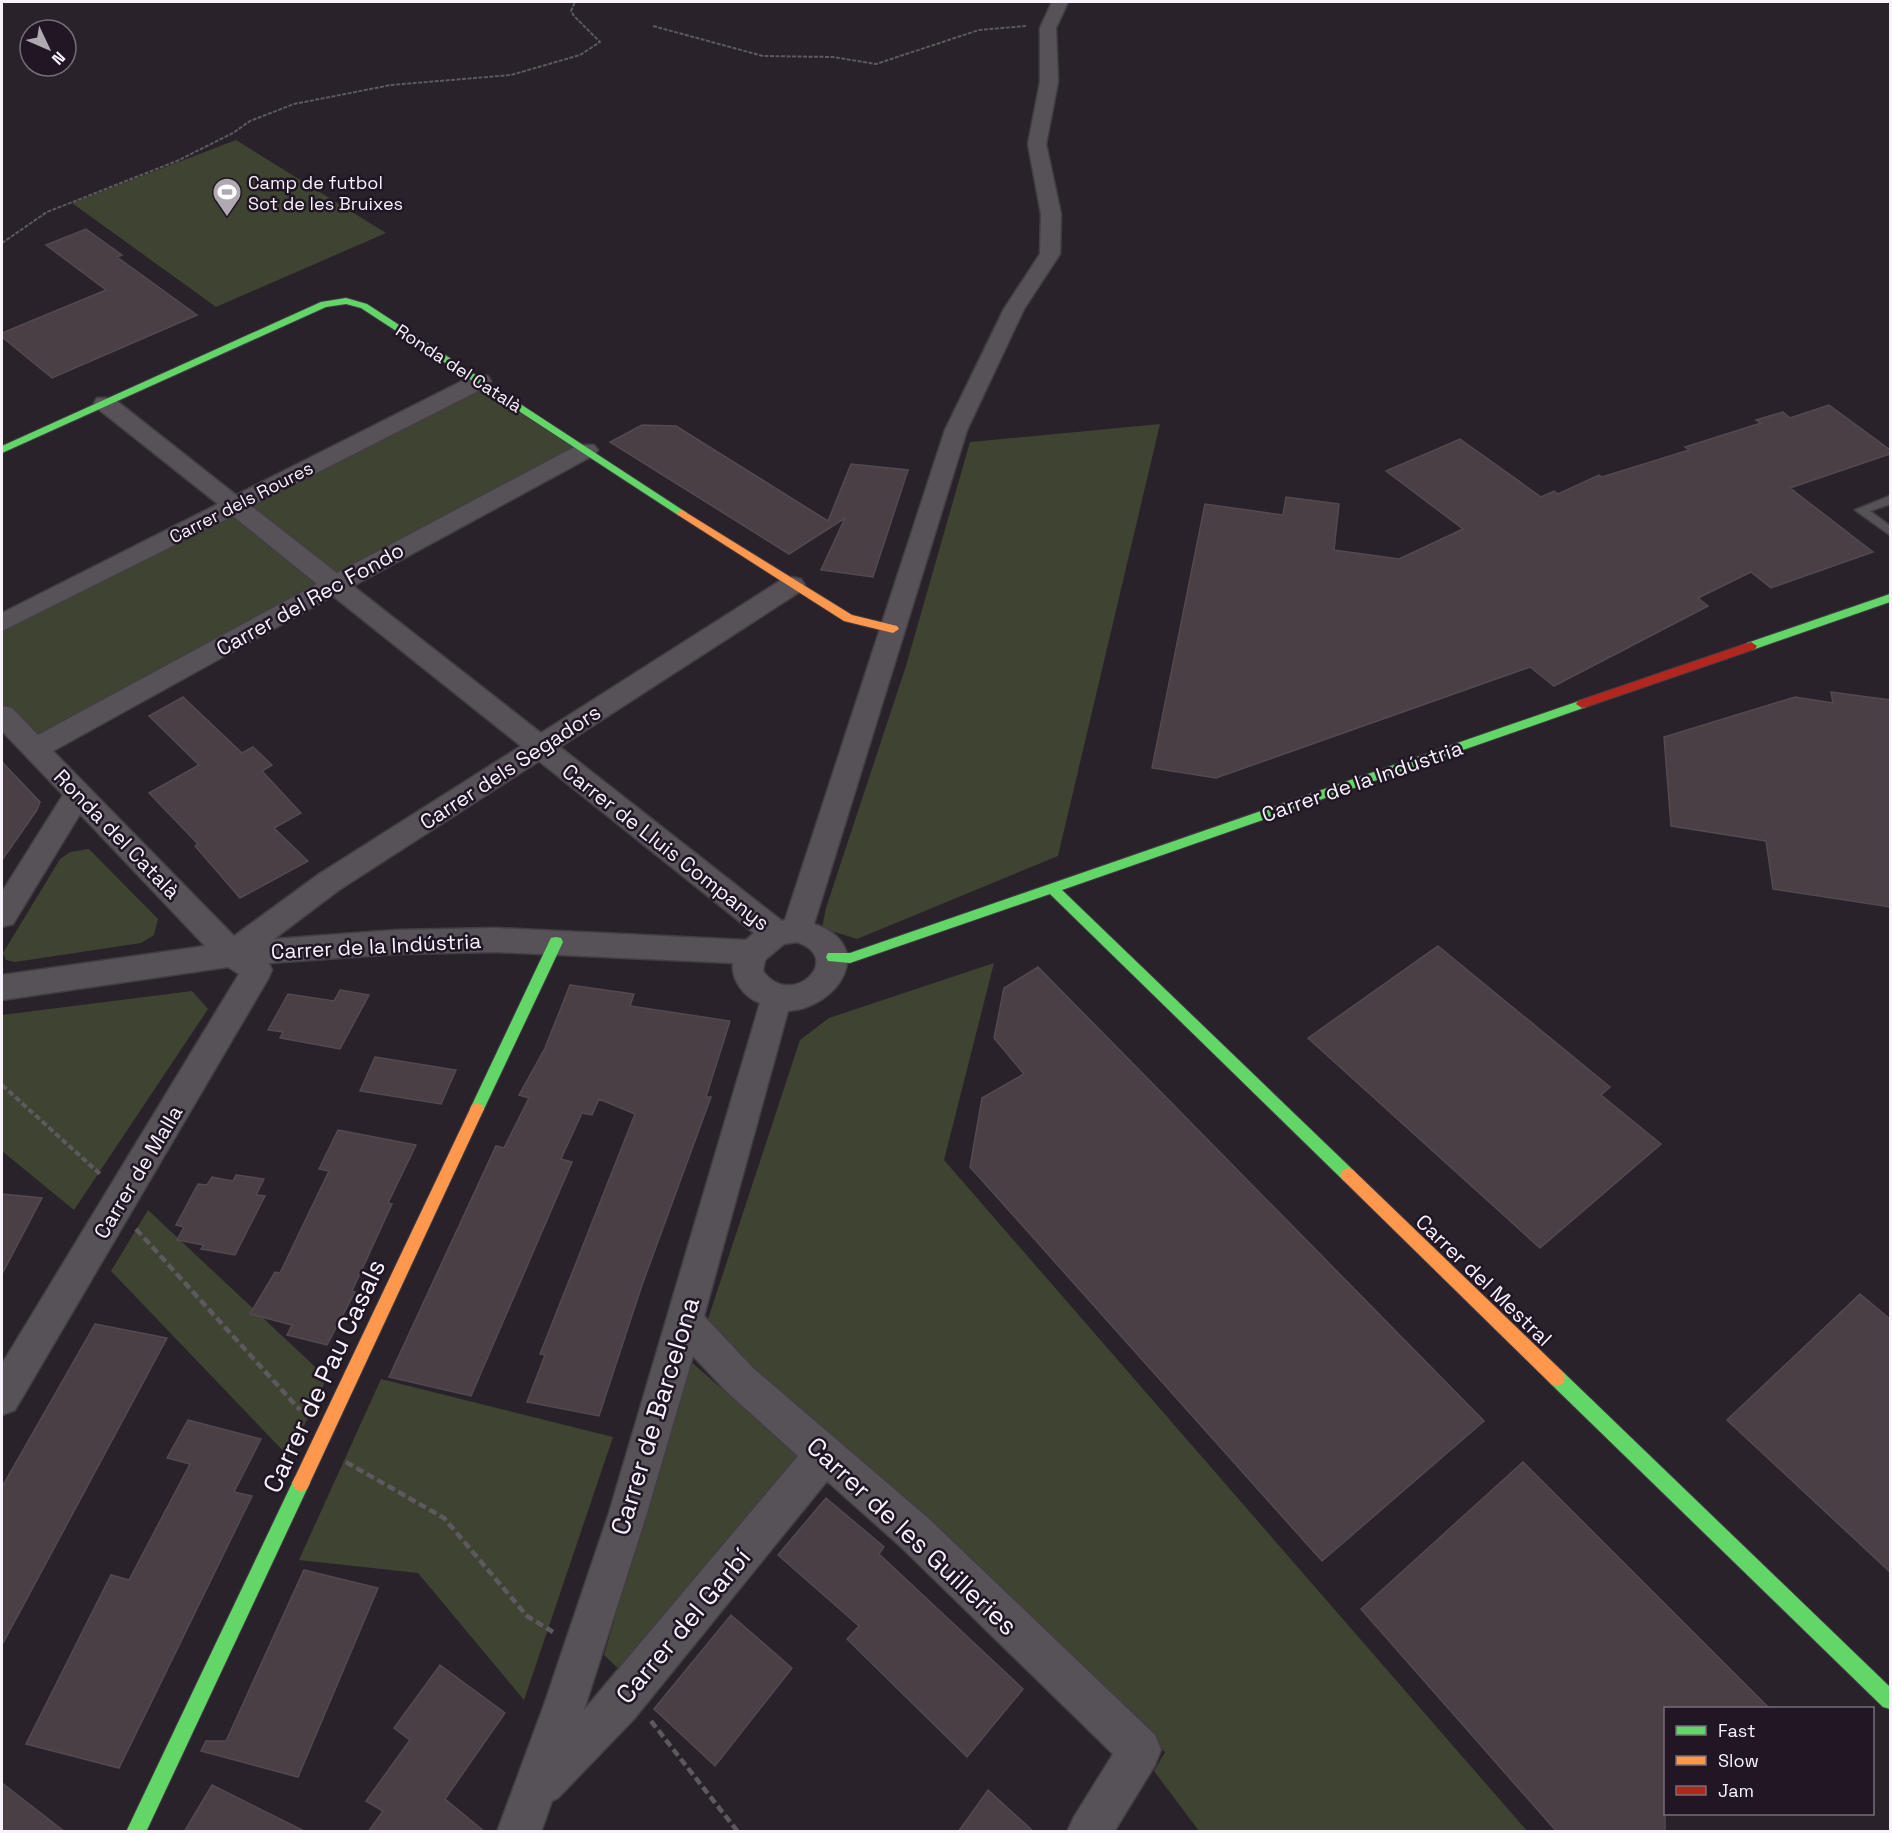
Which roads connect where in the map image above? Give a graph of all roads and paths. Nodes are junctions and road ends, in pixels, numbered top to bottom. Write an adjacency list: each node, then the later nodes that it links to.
1 (575, 2): 5 (path)
2 (1060, 2): 4 (street)
3 (653, 26): 4 (path)
4 (1048, 30): 17 (street)
5 (2, 243)
6 (480, 381): 7 (street, Ronda del Català); 9 (street, Ronda del Català); 11 (street, Carrer dels Roures)
7 (105, 403): 8 (street, Ronda del Català); 11 (street, Carrer de Lluis Companys)
8 (2, 450)
9 (586, 450): 13 (street, Ronda del Català); 14 (street, Carrer del Rec Fondo)
10 (1890, 500): 12 (lane)
11 (235, 505): 14 (street, Carrer de Lluis Companys); 16 (street, Carrer dels Roures)
12 (1890, 531)
13 (792, 585): 17 (street, Ronda del Català); 19 (street, Carrer dels Segadors)
14 (336, 586): 19 (street, Carrer de Lluis Companys); 20 (street, Carrer del Rec Fondo)
15 (1890, 598): 22 (street, Carrer de la Indústria)
16 (2, 623)
17 (893, 629): 24 (street)
18 (2, 715): 20 (street, Ronda del Català)
19 (540, 748): 24 (street, Carrer de Lluis Companys); 27 (street, Carrer dels Segadors)
20 (35, 749): 21 (street, Ronda del Català)
21 (78, 794): 23 (street); 27 (street, Ronda del Català)
22 (1052, 888): 28 (street, Carrer de la Indústria); 35 (street, Carrer del Mestral)
23 (2, 916)
24 (787, 932): 26 (street); 28 (street)
25 (556, 942): 26 (street, Carrer de la Indústria); 27 (street, Carrer de la Indústria); 37 (street, Carrer de Pau Casals)
26 (752, 952): 30 (street)
27 (232, 954): 29 (street, Carrer de la Indústria); 32 (street, Carrer de Malla)
28 (833, 957): 30 (street)
29 (2, 988)
30 (777, 997): 31 (street, Carrer de Barcelona)
31 (685, 1322): 33 (street, Carrer de les Guilleries); 36 (street, Carrer de Barcelona)
32 (2, 1396)
33 (824, 1454): 34 (street, Carrer del Garbí); 40 (street, Carrer de les Guilleries)
34 (628, 1693): 36 (street, Carrer del Garbí); 39 (path)
35 (1890, 1700)
36 (534, 1791): 38 (street, Carrer de Barcelona)
37 (136, 1832)
38 (519, 1832)
39 (738, 1832)
40 (1089, 1832)

